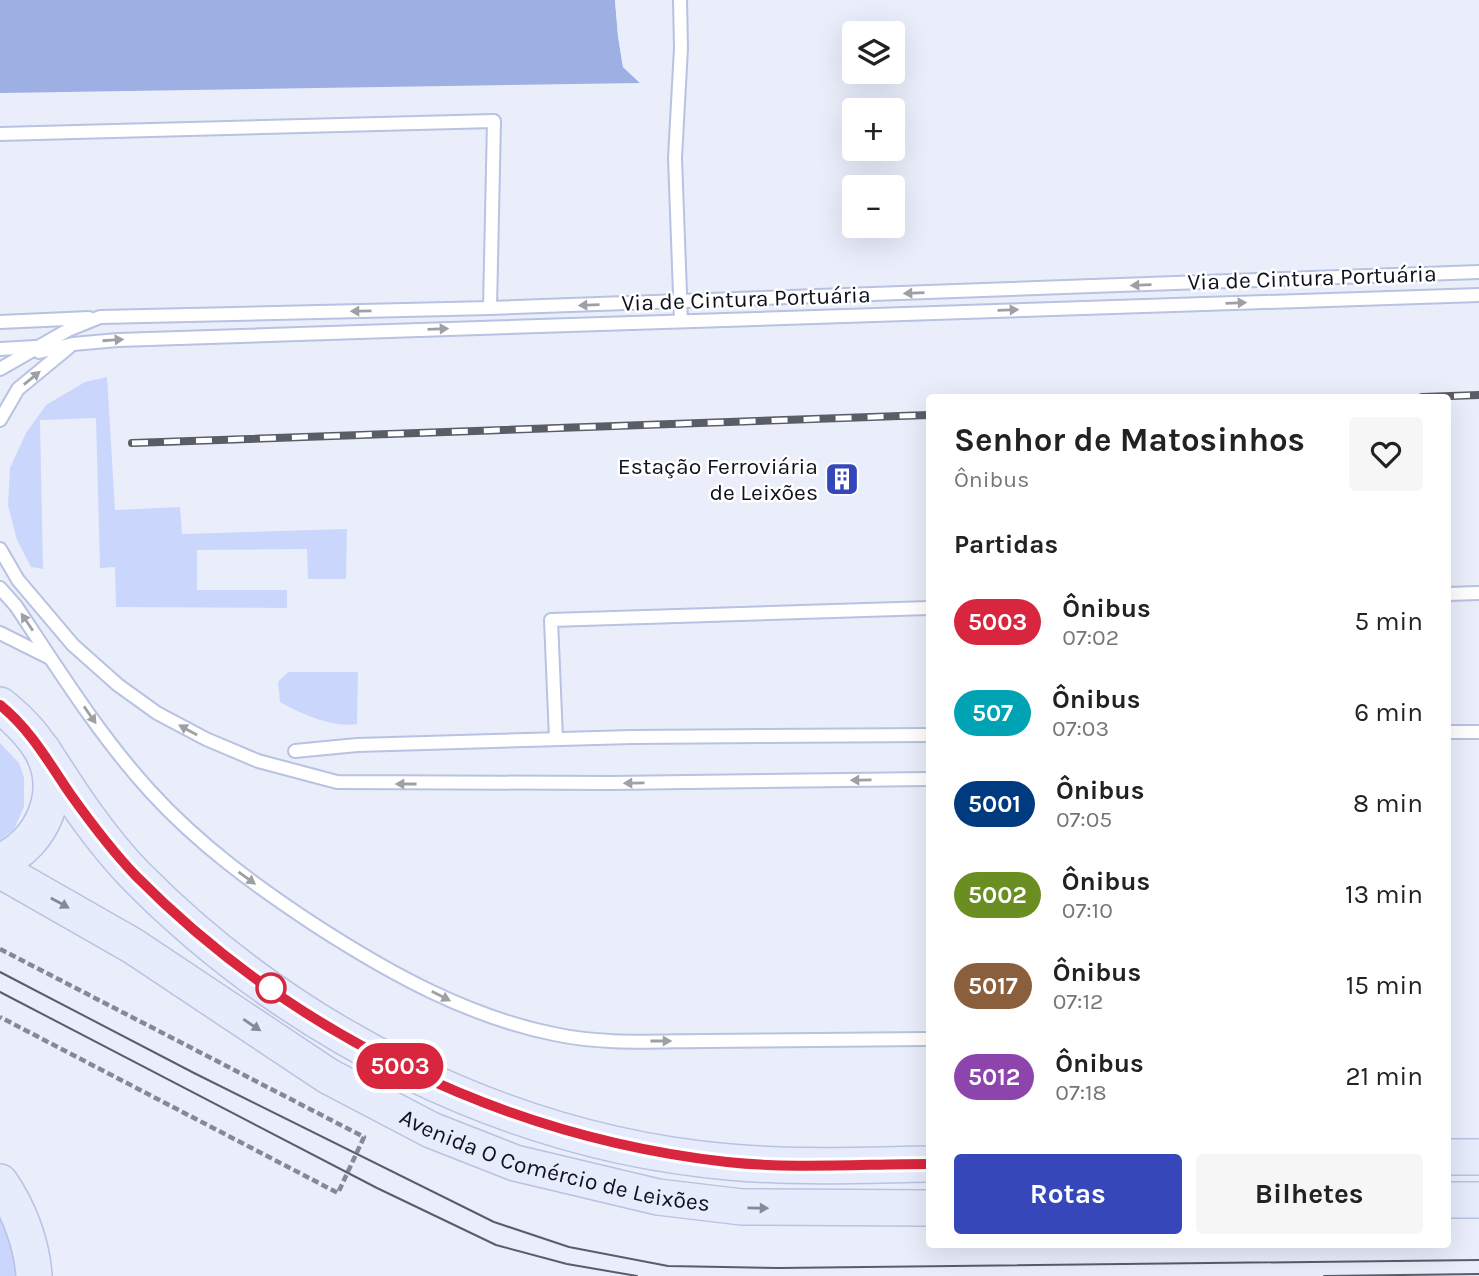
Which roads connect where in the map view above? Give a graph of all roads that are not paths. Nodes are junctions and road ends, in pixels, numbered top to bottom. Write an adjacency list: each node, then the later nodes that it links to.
1 (680, 0): 5 (lane)
2 (0, 134): 6 (lane)
3 (1479, 272): 5 (lane, Via de Cintura Portuária, one-way to 5)
4 (1479, 295): 8 (lane, Via de Cintura Portuária, one-way to 4)
5 (681, 301): 6 (lane, Via de Cintura Portuária, one-way to 6); 8 (lane)
6 (490, 308): 7 (lane, Via de Cintura Portuária, one-way to 7)
7 (100, 317): 9 (lane); 11 (lane, Via de Cintura Portuária)
8 (681, 321): 10 (lane, Via de Cintura Portuária, one-way to 8)
9 (0, 323)
10 (73, 344): 11 (lane); 13 (lane, Via de Cintura Portuária); 15 (lane, one-way to 10)
11 (40, 346): 12 (lane); 13 (lane, Via de Cintura Portuária)
12 (0, 349)
13 (22, 357): 14 (lane, Via de Cintura Portuária)
14 (0, 369)
15 (0, 419)
16 (0, 549): 30 (lane, one-way to 16)
17 (0, 588): 22 (lane, one-way to 17)
18 (1479, 593): 19 (lane)
19 (1451, 594)
20 (926, 608): 27 (lane)
21 (0, 633): 22 (lane)
22 (51, 659): 33 (lane, one-way to 33)
23 (0, 705): 28 (main road, Avenida O Comércio de Leixões)
24 (1451, 732): 25 (lane)
25 (1479, 732)
26 (926, 735): 27 (lane)
27 (556, 739): 29 (lane)
28 (42, 749): 31 (main road); 36 (main road, Avenida O Comércio de Leixões)
29 (295, 751)
30 (926, 779)
31 (0, 862)
32 (0, 870): 40 (main road, Avenida O Comércio de Leixões, one-way to 40)
33 (926, 1039)
34 (1451, 1157): 35 (main road)
35 (1479, 1157)
36 (926, 1164)
37 (0, 1182): 41 (main road)
38 (1451, 1200): 39 (main road)
39 (1479, 1200)
40 (926, 1208)
41 (34, 1276)

